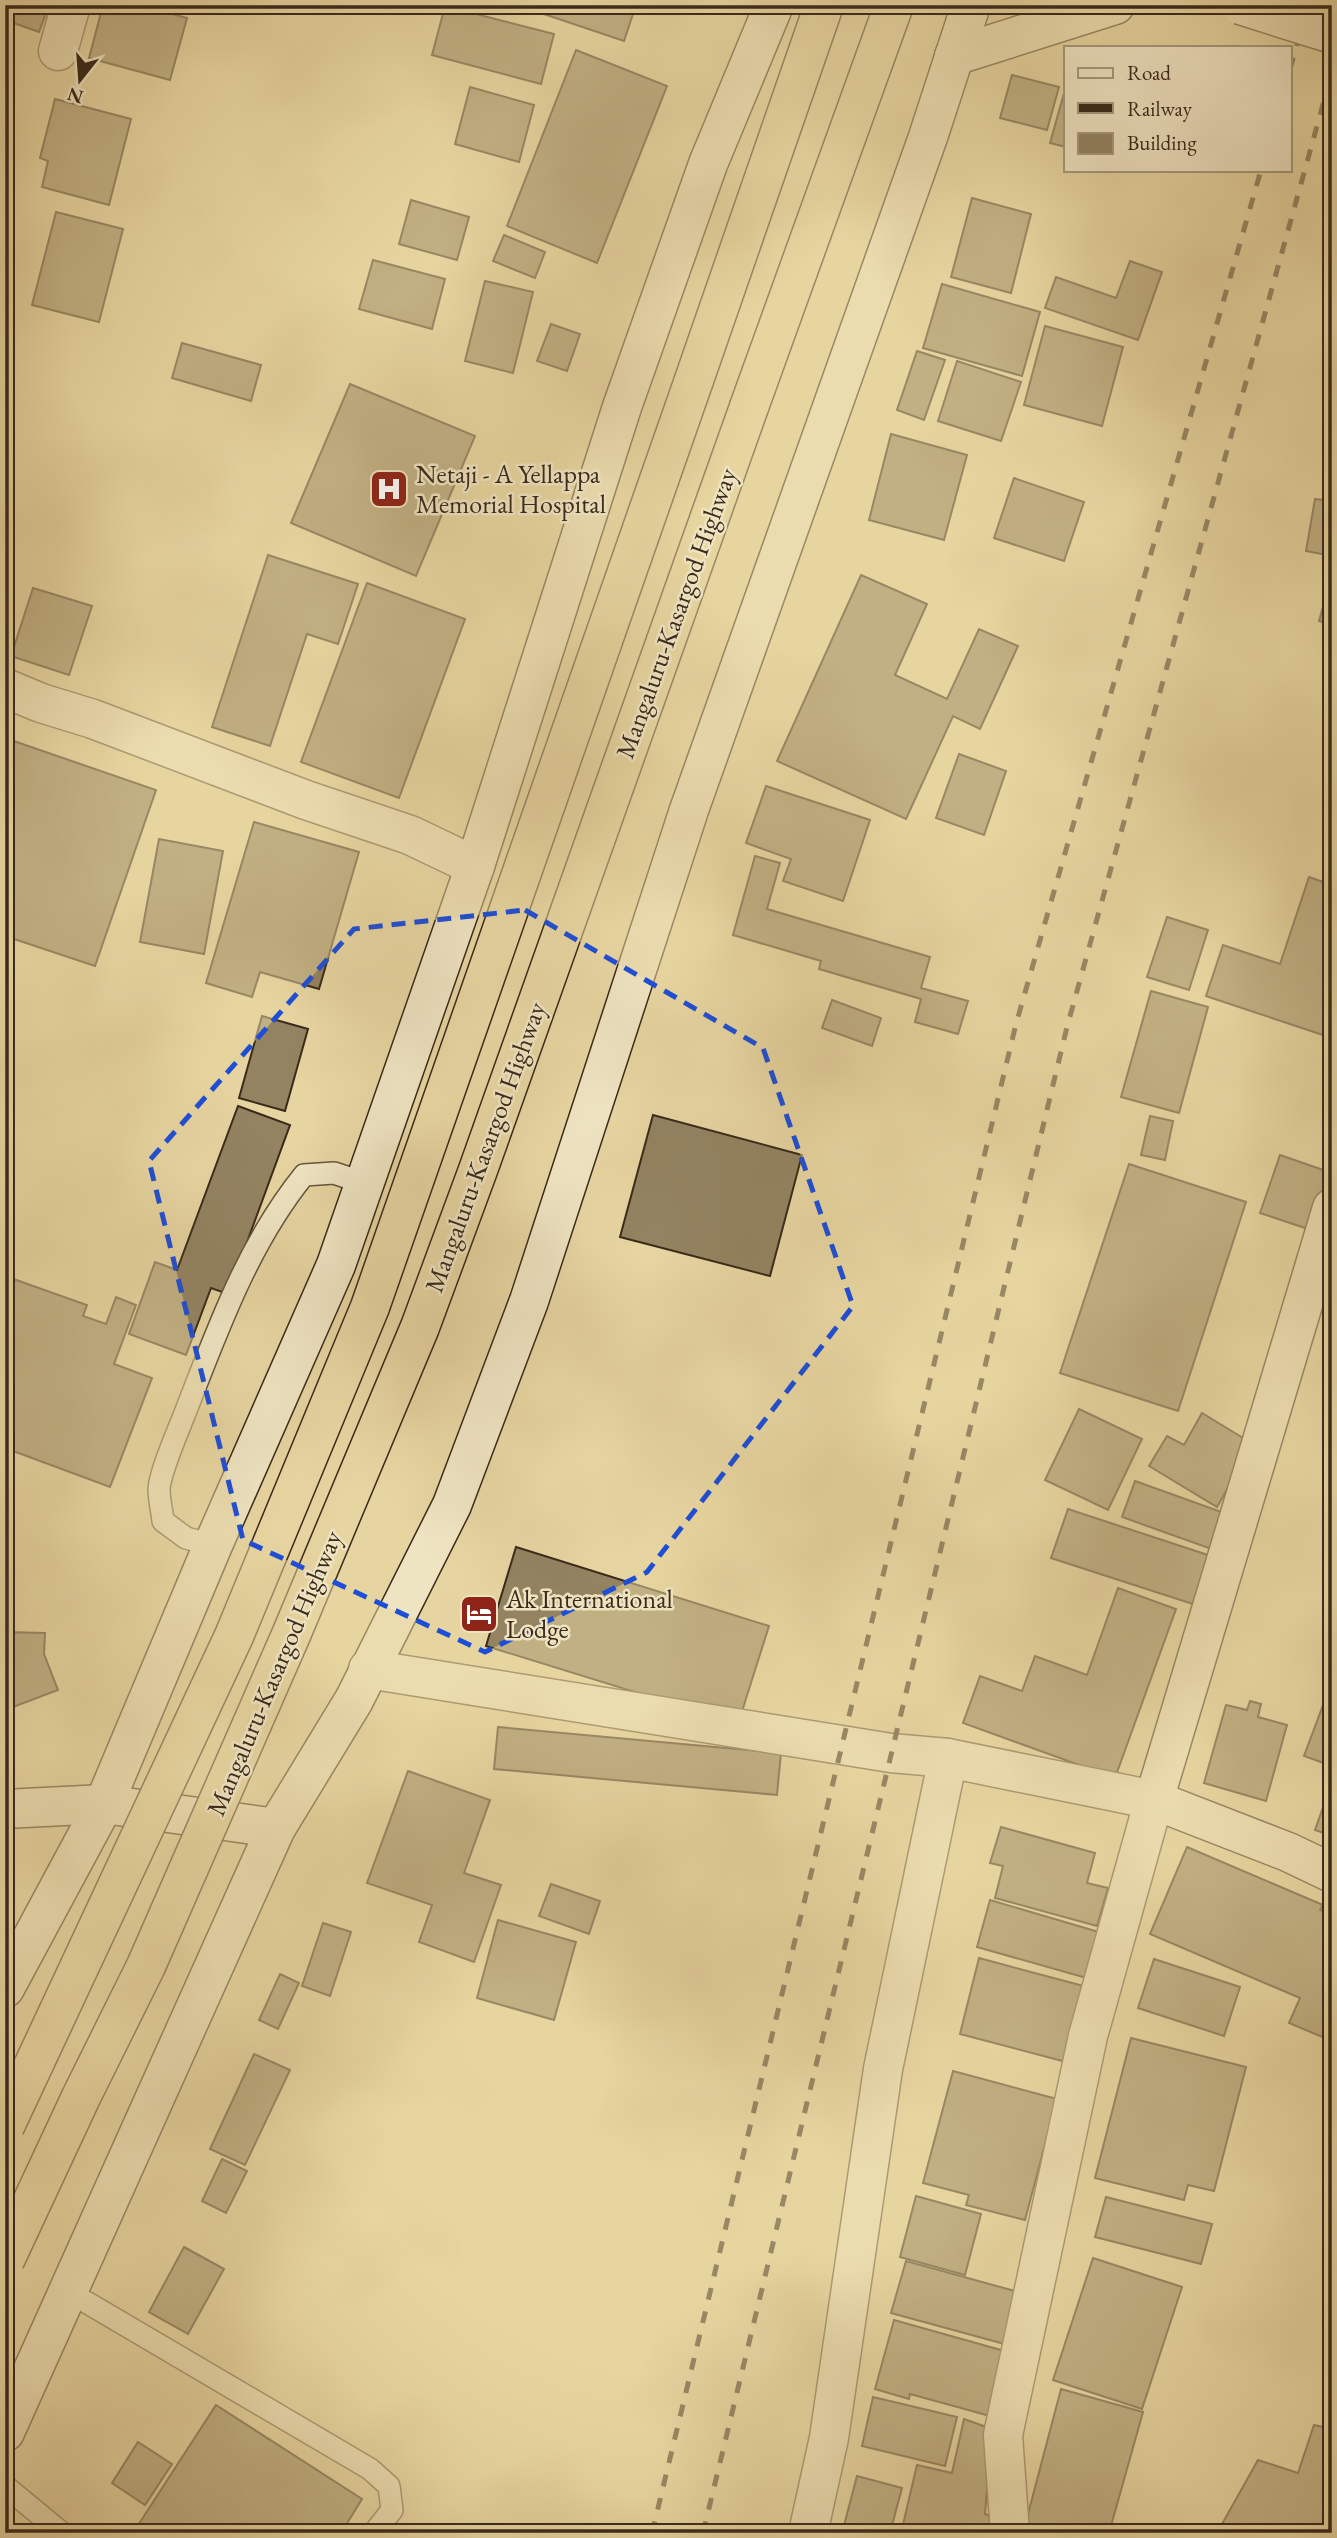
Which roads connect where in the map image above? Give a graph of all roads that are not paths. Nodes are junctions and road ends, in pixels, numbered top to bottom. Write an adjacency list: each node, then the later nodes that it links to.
1 (71, 5): 9 (street)
2 (774, 5): 12 (street)
3 (824, 5): 24 (highway, Mangaluru-Kasargod Highway, bridge)
4 (894, 5): 25 (highway, Mangaluru-Kasargod Highway, bridge)
5 (971, 5): 10 (street)
6 (1115, 5): 10 (street)
7 (1240, 5): 8 (street, bridge)
8 (1332, 34)
9 (58, 51)
10 (954, 56): 16 (street)
11 (5, 688): 12 (street)
12 (475, 866): 13 (street)
13 (364, 1183): 15 (street); 15 (lane)
14 (1332, 1208): 18 (street)
15 (213, 1545): 19 (street)
16 (368, 1669): 17 (street); 21 (street)
17 (948, 1758): 18 (street); 31 (street)
18 (1154, 1800): 22 (street); 32 (street)
19 (104, 1804): 20 (street); 21 (street); 23 (street)
20 (5, 1809)
21 (276, 1828): 26 (street)
22 (1332, 1873)
23 (5, 1988)
24 (5, 2126)
25 (5, 2260)
26 (69, 2292): 27 (street); 30 (lane)
27 (5, 2432)
28 (5, 2486): 29 (lane)
29 (62, 2533)
30 (373, 2533)
31 (808, 2533)
32 (1010, 2533)

